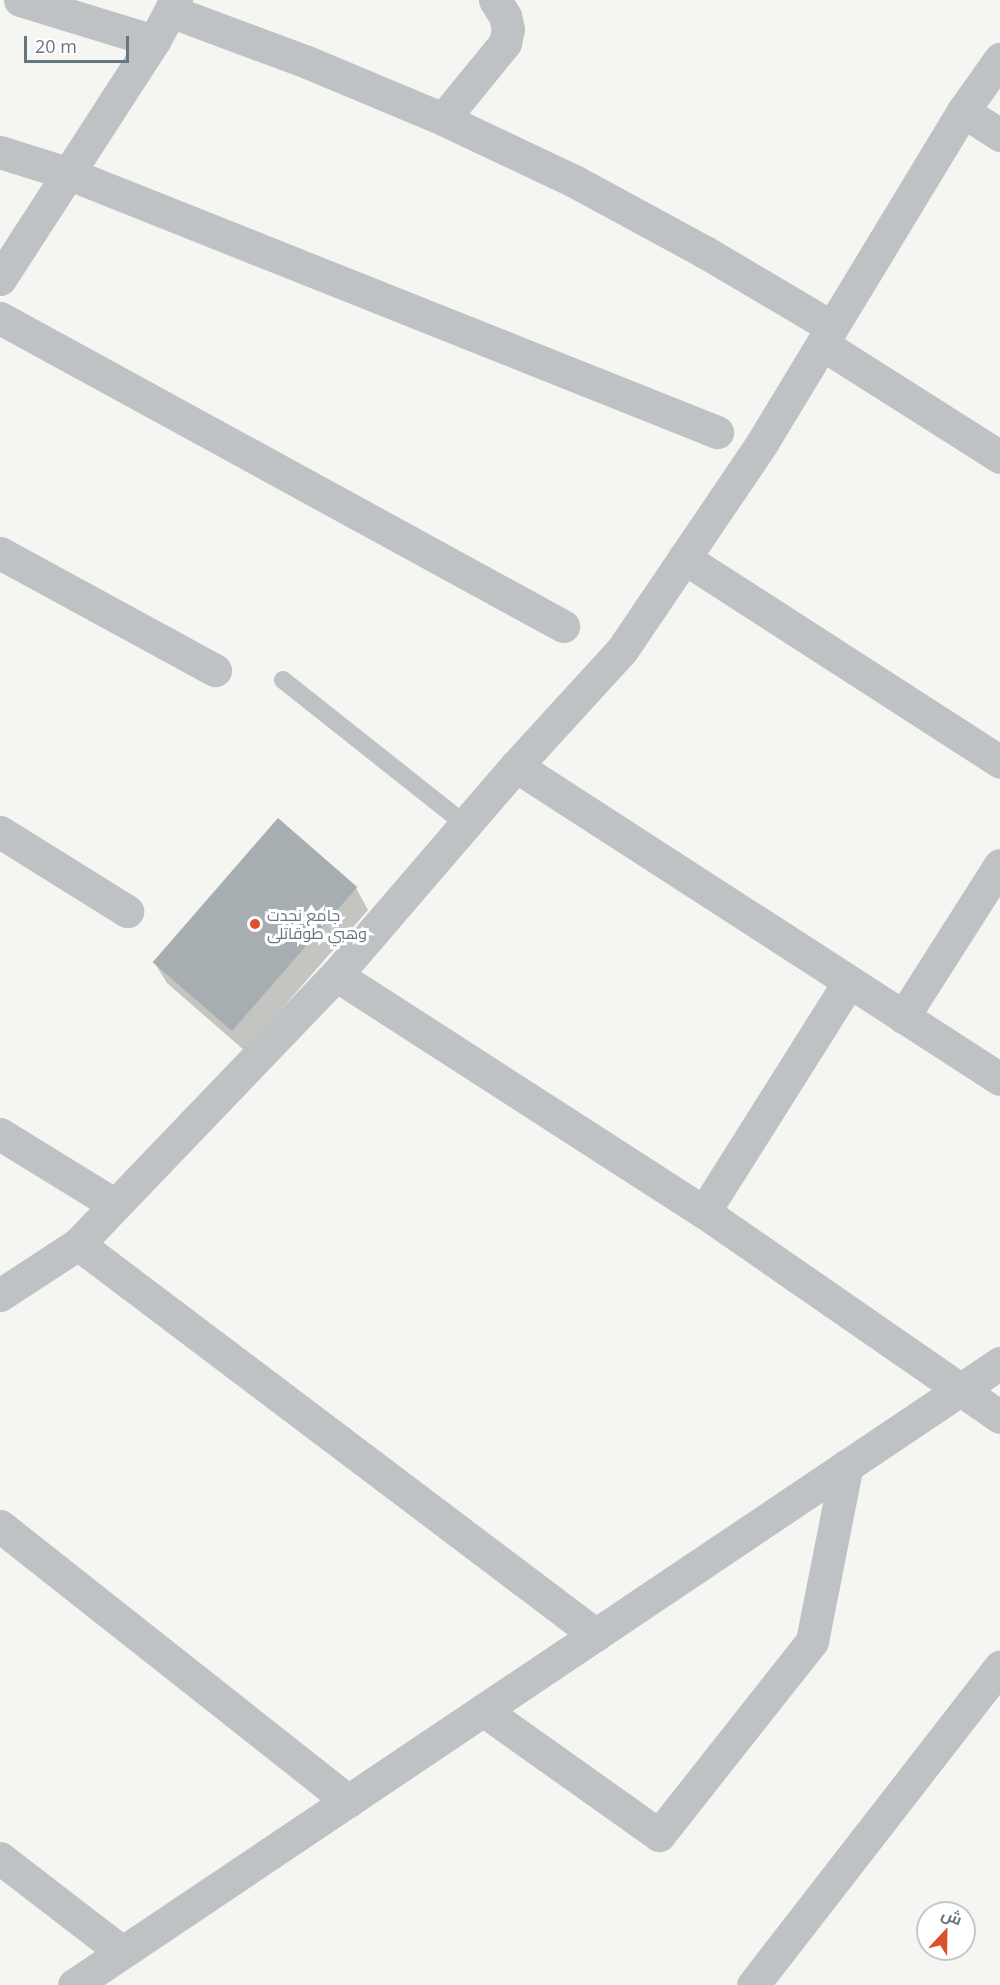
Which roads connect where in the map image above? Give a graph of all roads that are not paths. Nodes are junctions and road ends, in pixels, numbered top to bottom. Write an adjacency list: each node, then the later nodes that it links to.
1 (20, 0): 4 (street)
2 (495, 0): 7 (street)
3 (173, 6): 4 (street); 7 (street)
4 (154, 41): 10 (street)
5 (1000, 59): 6 (street)
6 (963, 111): 8 (street); 13 (street)
7 (442, 119): 13 (street)
8 (1000, 135)
9 (0, 152): 10 (street)
10 (67, 173): 11 (street); 14 (street)
11 (0, 279)
12 (0, 318): 18 (street)
13 (827, 336): 15 (street); 17 (street)
14 (717, 432)
15 (1000, 457)
16 (0, 554): 19 (street)
17 (684, 558): 21 (street); 22 (street)
18 (563, 626)
19 (215, 670)
20 (283, 680): 23 (lane)
21 (1000, 762)
22 (516, 766): 23 (street); 28 (street)
23 (466, 825): 27 (street)
24 (0, 832): 26 (street)
25 (1000, 865): 29 (street)
26 (127, 911)
27 (336, 975): 32 (street); 33 (street)
28 (849, 982): 29 (street); 33 (street)
29 (903, 1017): 30 (street)
30 (1000, 1079)
31 (0, 1134): 32 (street)
32 (114, 1204): 34 (street)
33 (704, 1212): 37 (street)
34 (78, 1244): 35 (street); 41 (street)
35 (0, 1295)
36 (1000, 1363): 37 (street)
37 (962, 1389): 38 (street); 39 (street)
38 (1000, 1417)
39 (847, 1466): 41 (street); 43 (street)
40 (0, 1526): 44 (street)
41 (596, 1635): 43 (street)
42 (1000, 1667): 48 (street)
43 (483, 1710): 44 (street)
44 (348, 1801): 46 (street)
45 (0, 1857): 46 (street)
46 (122, 1952): 47 (street)
47 (74, 1985)
48 (753, 1985)

